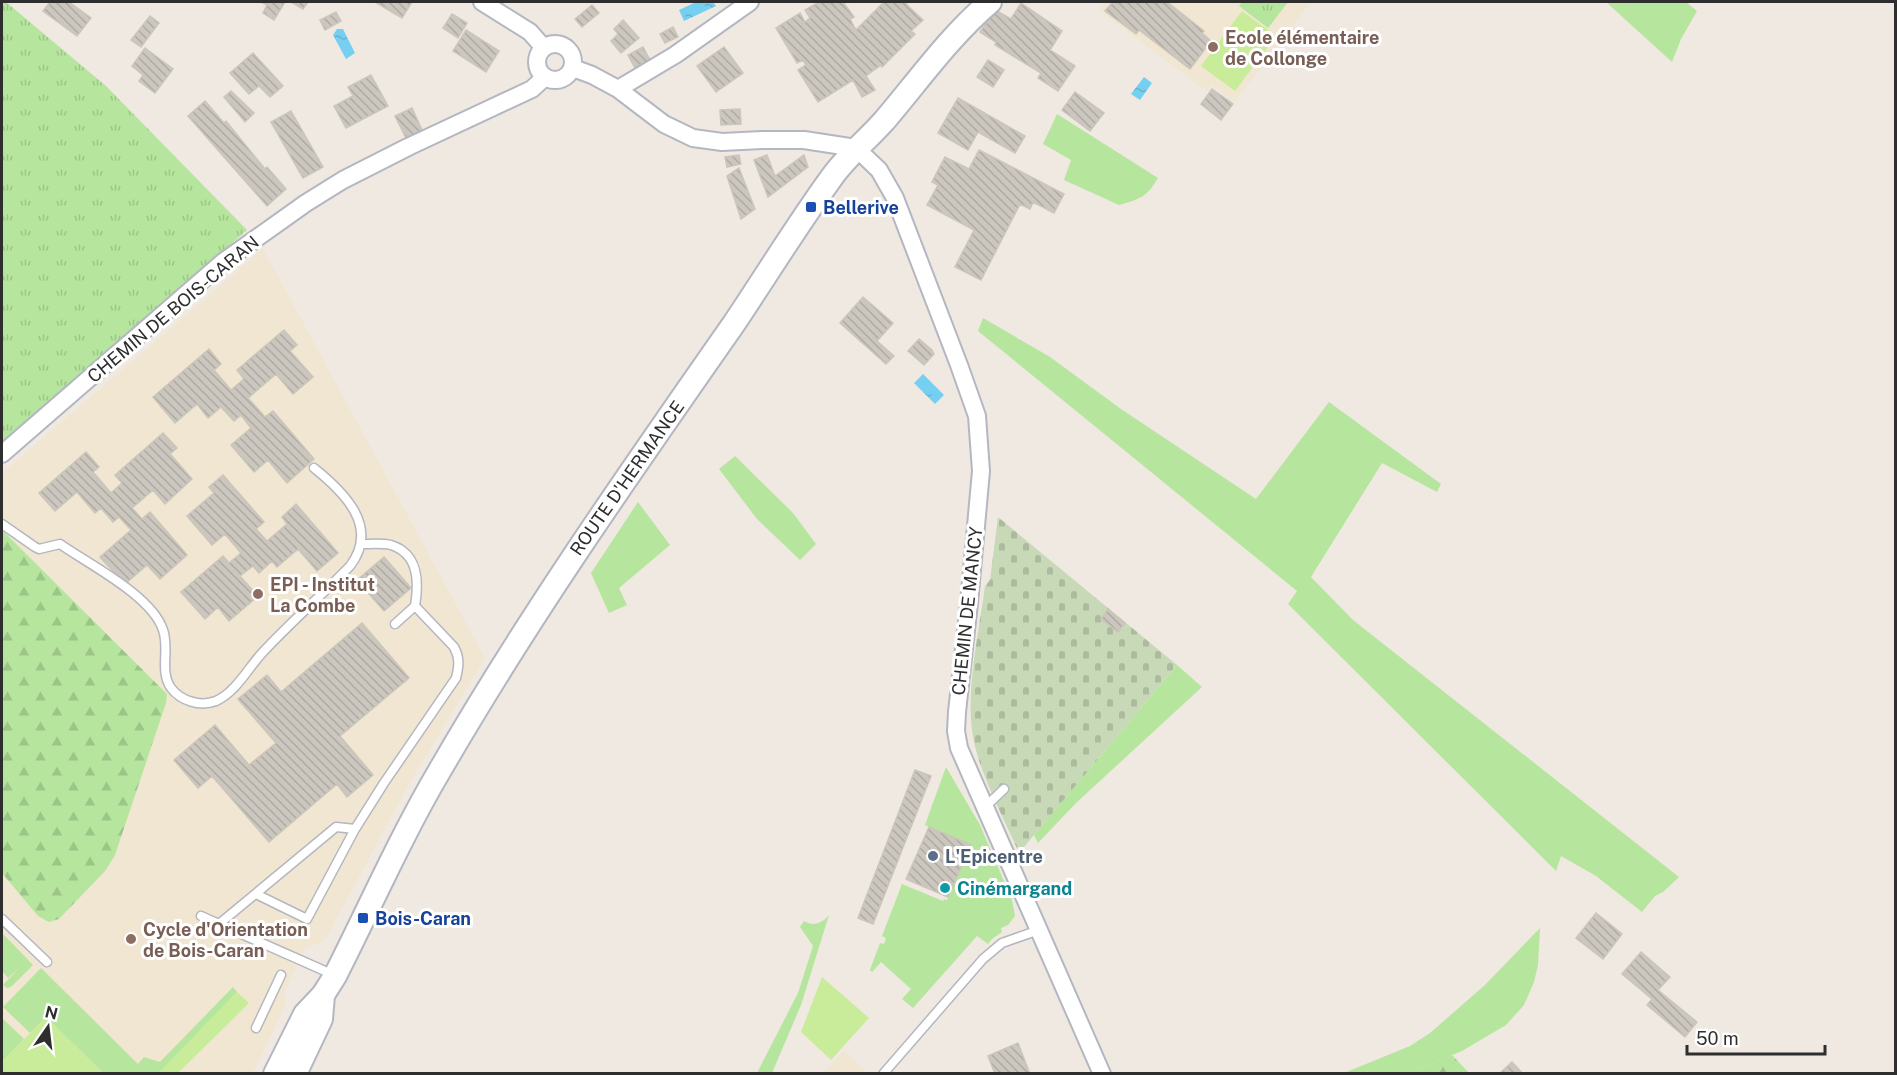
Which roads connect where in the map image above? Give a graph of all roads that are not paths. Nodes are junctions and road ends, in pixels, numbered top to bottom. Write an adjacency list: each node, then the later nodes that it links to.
1 (482, 2): 4 (street)
2 (750, 2): 7 (street)
3 (990, 2): 8 (main road, ROUTE D'HERMANCE)
4 (544, 48): 5 (street); 6 (street)
5 (573, 68): 6 (street); 7 (street)
6 (545, 77): 9 (street, CHEMIN DE BOIS-CARAN)
7 (618, 89): 8 (street)
8 (856, 148): 16 (street, CHEMIN DE MANCY); 25 (main road, ROUTE D'HERMANCE)
9 (2, 454)
10 (314, 468): 12 (lane)
11 (2, 524): 12 (lane)
12 (362, 544): 13 (lane)
13 (415, 606): 14 (lane); 17 (lane)
14 (395, 624)
15 (1004, 789): 16 (lane)
16 (985, 807): 22 (street, CHEMIN DE MANCY)
17 (355, 829): 18 (lane); 18 (lane)
18 (256, 894): 21 (lane)
19 (201, 916): 21 (lane)
20 (2, 919): 23 (lane)
21 (219, 924): 25 (lane)
22 (1039, 930): 30 (lane); 31 (street, CHEMIN DE MANCY)
23 (47, 962)
24 (281, 975): 27 (lane)
25 (335, 976): 26 (main road, ROUTE D'HERMANCE)
26 (323, 995): 28 (main road, ROUTE D'HERMANCE); 29 (main road, ROUTE D'HERMANCE)
27 (256, 1028)
28 (275, 1074)
29 (295, 1074)
30 (883, 1074)
31 (1102, 1074)

